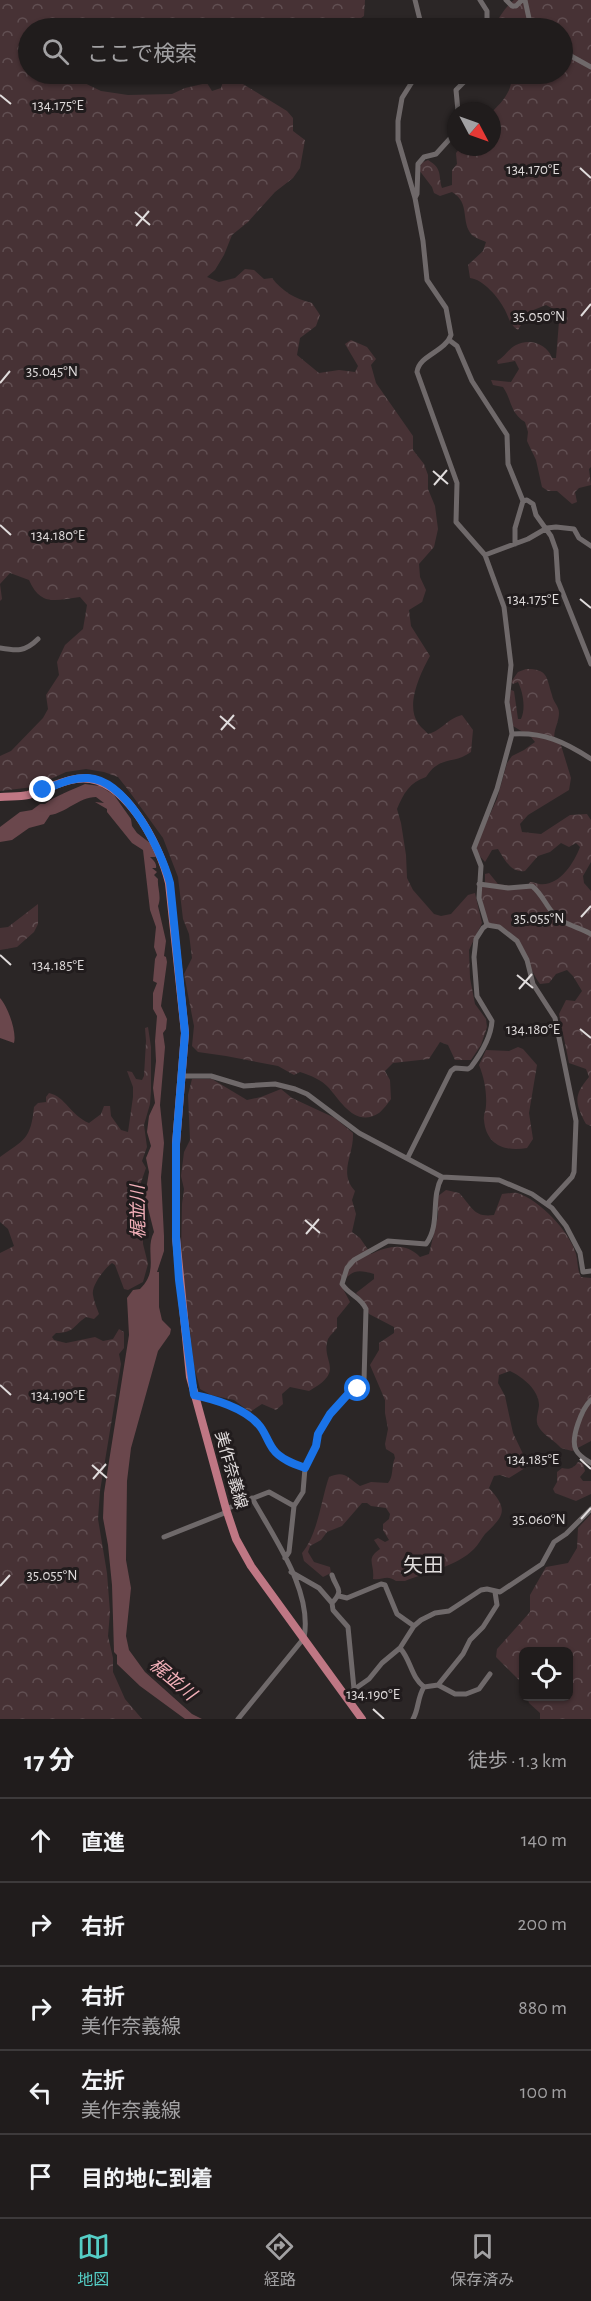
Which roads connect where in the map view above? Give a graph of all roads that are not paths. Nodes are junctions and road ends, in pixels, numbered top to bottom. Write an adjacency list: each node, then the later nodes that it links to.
1 (415, 0): 5 (street)
2 (480, 0): 6 (street)
3 (506, 0): 4 (street)
4 (523, 0): 7 (street)
5 (420, 18)
6 (487, 18)
7 (528, 18)
8 (573, 57): 9 (street)
9 (591, 67)
10 (411, 84): 14 (street)
11 (462, 84): 12 (street)
12 (457, 102)
13 (447, 142): 14 (street)
14 (415, 198): 15 (street)
15 (449, 340): 16 (street); 20 (street)
16 (523, 501): 17 (street); 18 (street)
17 (547, 528): 18 (street); 19 (street); 23 (street)
18 (515, 544): 20 (street)
19 (591, 546)
20 (485, 555): 24 (street)
21 (38, 639): 22 (street)
22 (0, 648)
23 (591, 664)
24 (512, 734): 25 (street); 27 (street)
25 (591, 759)
26 (0, 796): 30 (main road, 美作奈義線)
27 (478, 884): 28 (street); 29 (street)
28 (487, 925): 31 (street); 33 (street)
29 (591, 934)
30 (183, 1076): 31 (street); 35 (main road, 美作奈義線)
31 (408, 1157): 32 (street)
32 (442, 1177): 33 (street); 38 (street)
33 (547, 1204): 34 (street)
34 (591, 1271)
35 (194, 1395): 38 (street); 42 (main road, 美作奈義線)
36 (591, 1400): 37 (street)
37 (591, 1463)
38 (305, 1468): 40 (street)
39 (252, 1498): 40 (street); 42 (street); 44 (street)
40 (294, 1506): 44 (street)
41 (591, 1509): 47 (street)
42 (227, 1510): 43 (street); 51 (main road, 美作奈義線)
43 (164, 1537)
44 (285, 1558): 45 (street)
45 (291, 1572): 49 (street); 51 (street)
46 (332, 1575): 48 (street)
47 (495, 1592): 50 (street); 54 (street)
48 (339, 1596): 49 (street); 50 (street)
49 (332, 1603): 56 (street)
50 (414, 1626): 52 (street)
51 (304, 1638): 57 (main road, 美作奈義線); 58 (street)
52 (400, 1648): 55 (street); 56 (street)
53 (490, 1674): 54 (street)
54 (438, 1685): 55 (street)
55 (424, 1687): 60 (street)
56 (354, 1689): 57 (street)
57 (346, 1695): 59 (main road, 美作奈義線)
58 (238, 1719)
59 (362, 1719)
60 (412, 1719)

